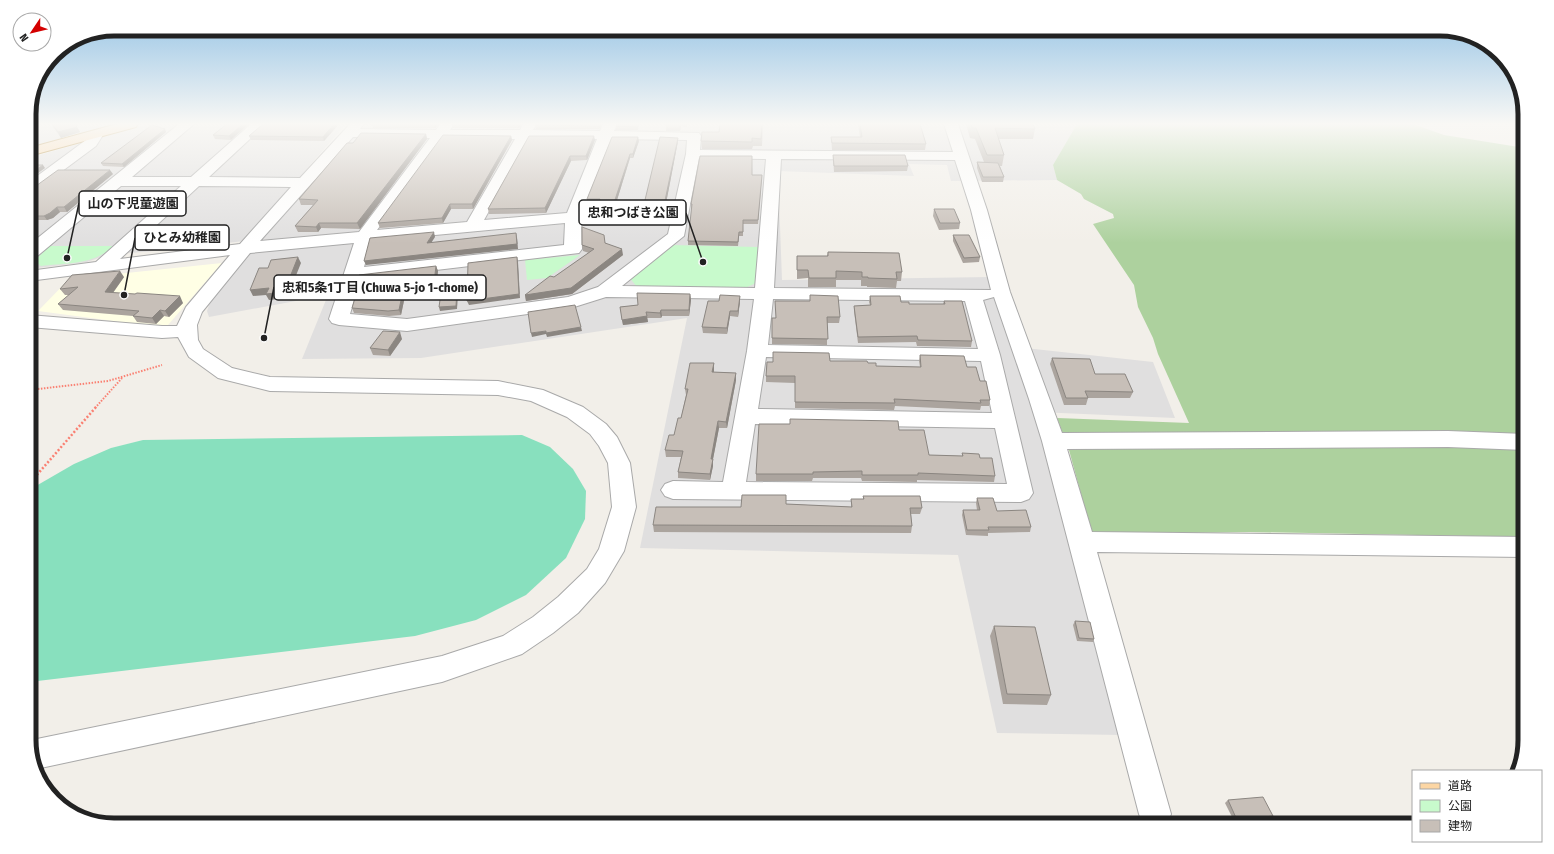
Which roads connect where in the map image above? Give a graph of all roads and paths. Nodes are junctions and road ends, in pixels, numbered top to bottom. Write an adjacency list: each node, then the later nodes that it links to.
1 (63, 164): 14 (street)
2 (139, 164): 11 (street)
3 (215, 164): 12 (street)
4 (321, 164): 13 (street)
5 (418, 164): 17 (street)
6 (508, 164): 16 (street)
7 (594, 164): 15 (street)
8 (691, 164): 23 (street)
9 (773, 164): 25 (street)
10 (964, 164): 24 (street)
11 (118, 181): 12 (street); 18 (street)
12 (195, 182): 13 (street); 20 (street)
13 (304, 183): 19 (street)
14 (36, 184)
15 (573, 217): 16 (street); 21 (street)
16 (473, 226): 17 (street)
17 (364, 237): 19 (street); 21 (street)
18 (36, 248)
19 (245, 248): 20 (street); 28 (street)
20 (102, 266): 22 (street)
21 (352, 274): 23 (street)
22 (36, 275)
23 (604, 291): 25 (street)
24 (1001, 292): 26 (street); 36 (street)
25 (764, 294): 26 (street); 29 (street)
26 (972, 296): 30 (street)
27 (36, 322): 28 (street)
28 (192, 342): 43 (street)
29 (757, 351): 30 (street); 34 (street)
30 (990, 355): 35 (street)
31 (162, 365): 32 (path)
32 (122, 378): 33 (path); 38 (path)
33 (36, 389)
34 (745, 416): 35 (street); 40 (street)
35 (1005, 421): 40 (street)
36 (1053, 441): 37 (street); 41 (street)
37 (1518, 442)
38 (36, 476)
39 (673, 490): 40 (street)
40 (733, 490)
41 (1082, 542): 42 (street); 44 (street)
42 (1518, 546)
43 (38, 754)
44 (1155, 814)

